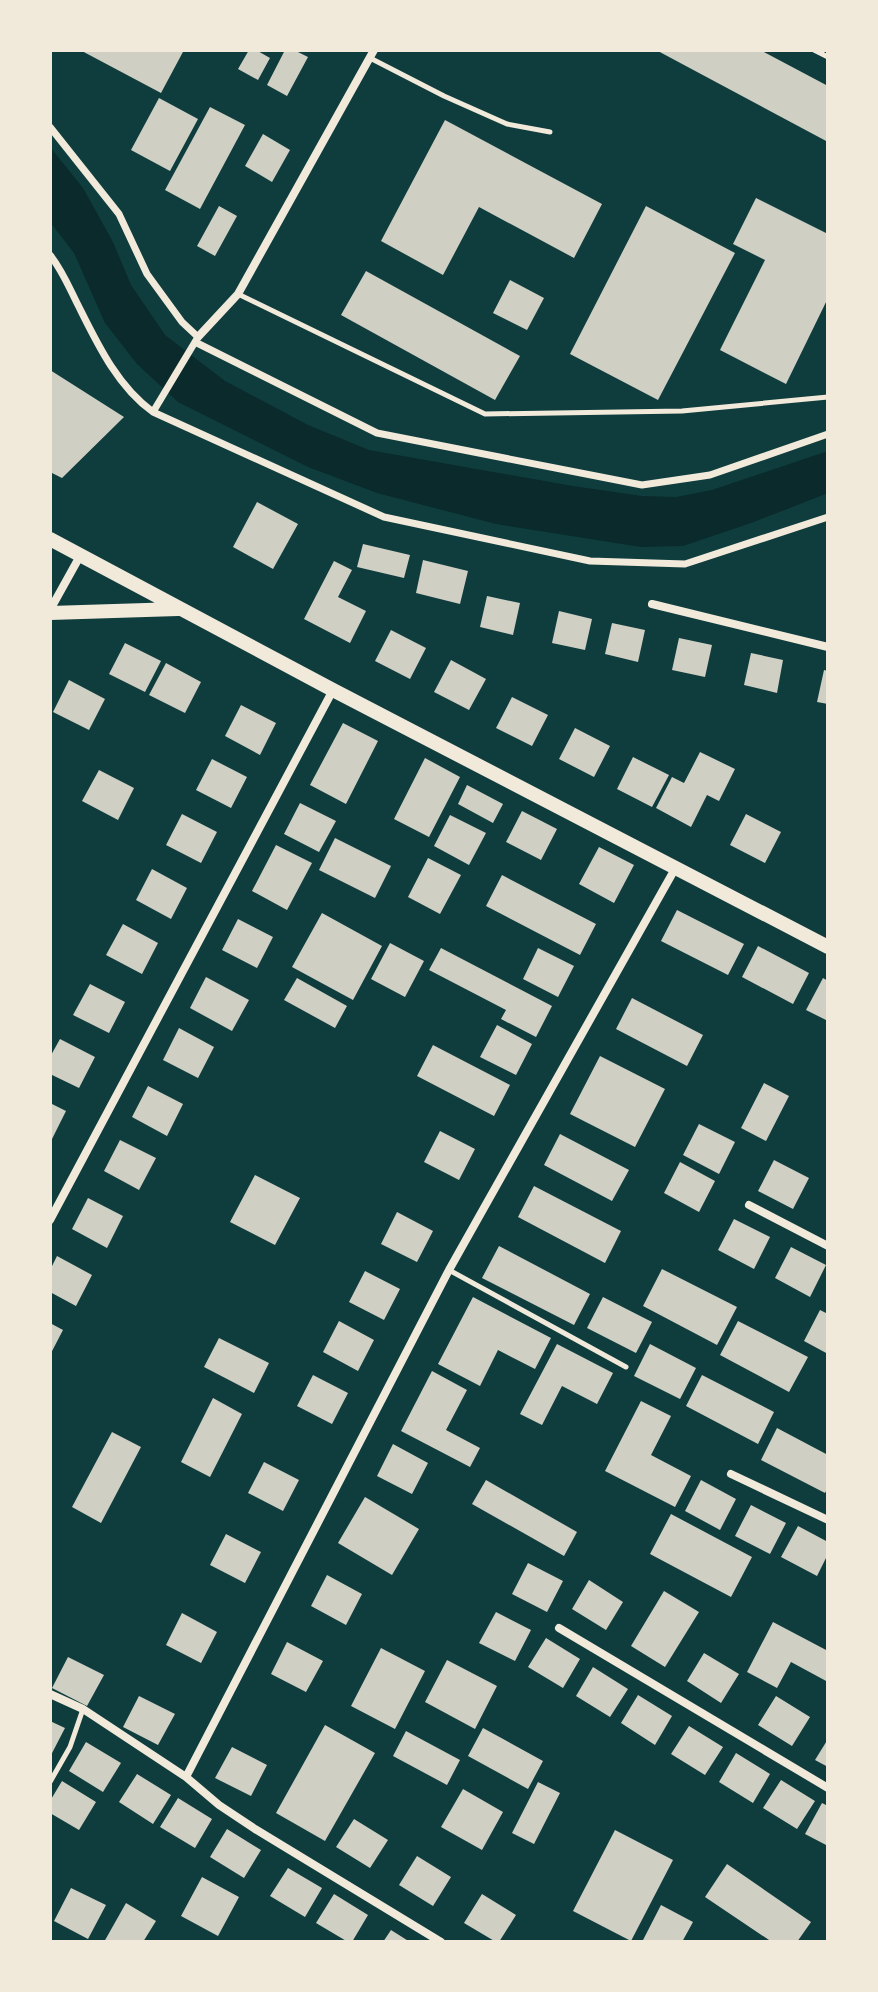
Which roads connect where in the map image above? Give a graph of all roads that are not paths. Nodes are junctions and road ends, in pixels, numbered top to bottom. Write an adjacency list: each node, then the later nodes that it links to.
1 (814, 50): 3 (lane)
2 (372, 54): 5 (lane); 7 (street)
3 (828, 57)
4 (50, 127): 8 (street)
5 (550, 132)
6 (50, 255): 10 (street)
7 (238, 294): 8 (street); 9 (lane)
8 (196, 340): 10 (street); 11 (street)
9 (828, 397)
10 (153, 412): 12 (street)
11 (828, 434)
12 (828, 517)
13 (50, 539): 14 (main road)
14 (80, 556): 16 (main road); 17 (street)
15 (652, 604): 18 (street)
16 (181, 609): 17 (main road); 19 (main road)
17 (50, 611)
18 (828, 647)
19 (333, 690): 20 (main road); 23 (street)
20 (676, 867): 21 (main road); 25 (street)
21 (828, 947)
22 (749, 1205): 24 (street)
23 (50, 1220)
24 (828, 1246)
25 (449, 1270): 26 (lane); 32 (street)
26 (626, 1367)
27 (731, 1474): 28 (street)
28 (828, 1520)
29 (559, 1628): 34 (street)
30 (50, 1694): 31 (street)
31 (83, 1709): 32 (street); 33 (lane)
32 (186, 1777): 35 (street)
33 (50, 1782)
34 (828, 1788)
35 (441, 1942)

